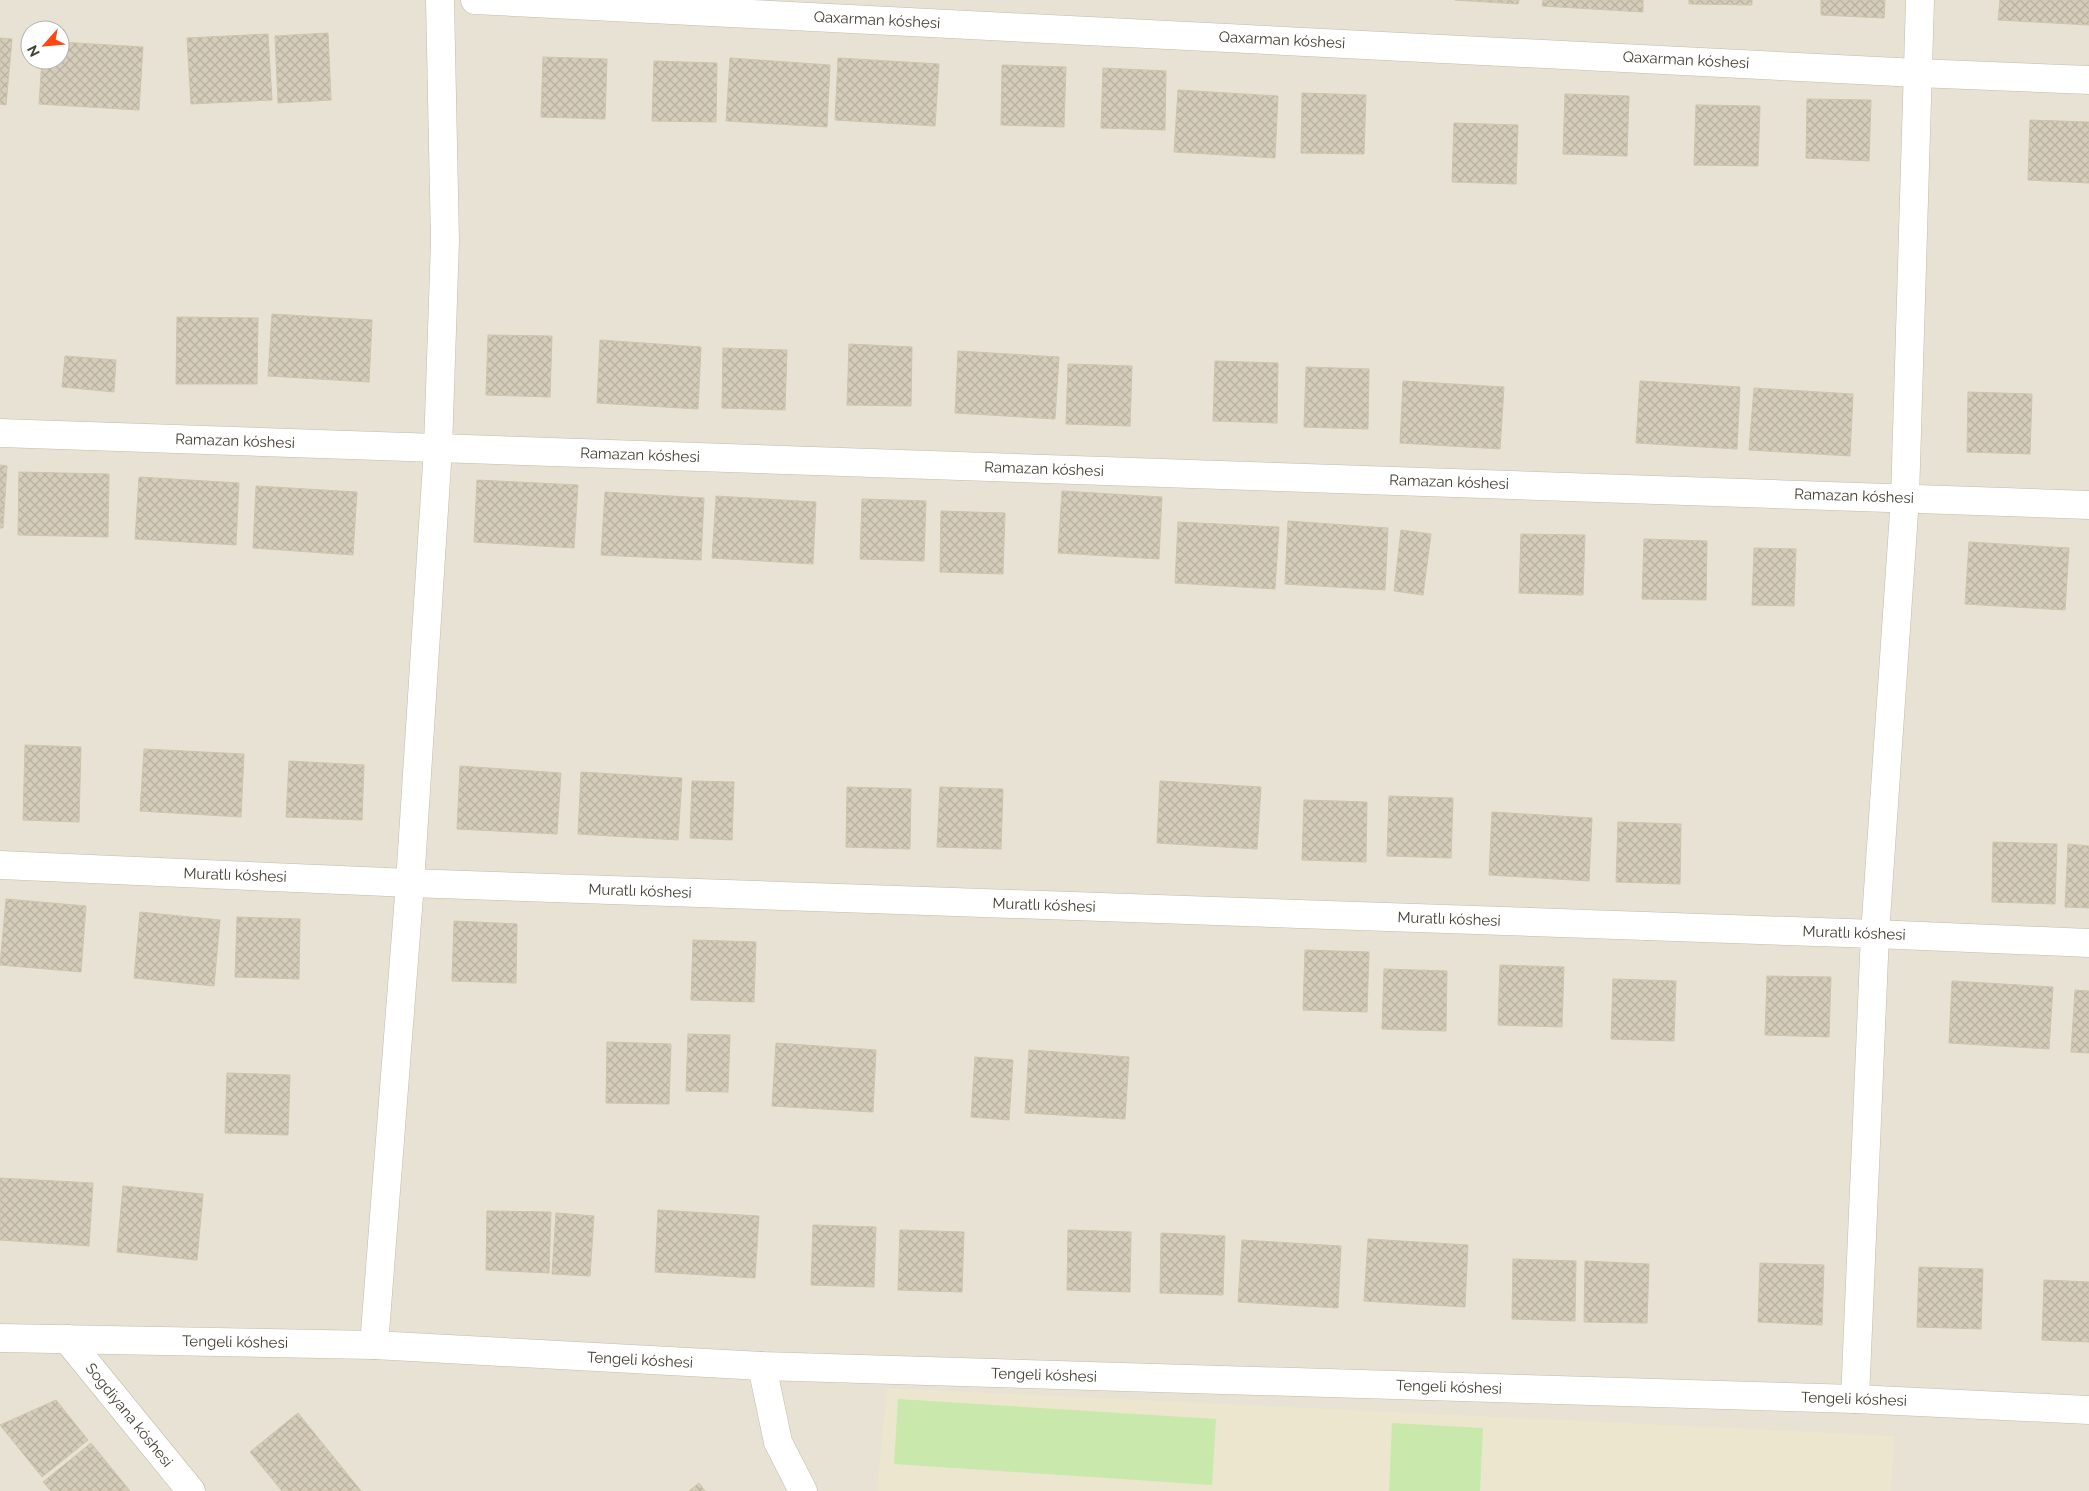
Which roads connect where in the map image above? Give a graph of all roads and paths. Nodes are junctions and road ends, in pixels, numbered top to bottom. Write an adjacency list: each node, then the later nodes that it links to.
1 (440, 0): 7 (street)
2 (475, 0): 4 (street, Qaxarman kóshesi)
3 (1920, 0): 4 (street)
4 (1917, 73): 5 (street, Qaxarman kóshesi); 8 (street)
5 (2089, 80)
6 (0, 432): 7 (street, Ramazan kóshesi)
7 (438, 448): 8 (street, Ramazan kóshesi); 11 (street)
8 (1905, 498): 9 (street, Ramazan kóshesi); 12 (street)
9 (2089, 504)
10 (0, 865): 11 (street, Muratlı kóshesi)
11 (410, 883): 12 (street, Muratlı kóshesi); 16 (street)
12 (1876, 934): 13 (street, Muratlı kóshesi); 18 (street)
13 (2089, 944)
14 (0, 1338): 15 (street, Tengeli kóshesi)
15 (67, 1339): 16 (street, Tengeli kóshesi); 20 (street, Sogdiyana kóshesi)
16 (374, 1345): 17 (street, Tengeli kóshesi)
17 (762, 1366): 18 (street, Tengeli kóshesi); 21 (street)
18 (1854, 1399): 19 (street, Tengeli kóshesi)
19 (2089, 1410)
20 (190, 1491)
21 (803, 1491)

